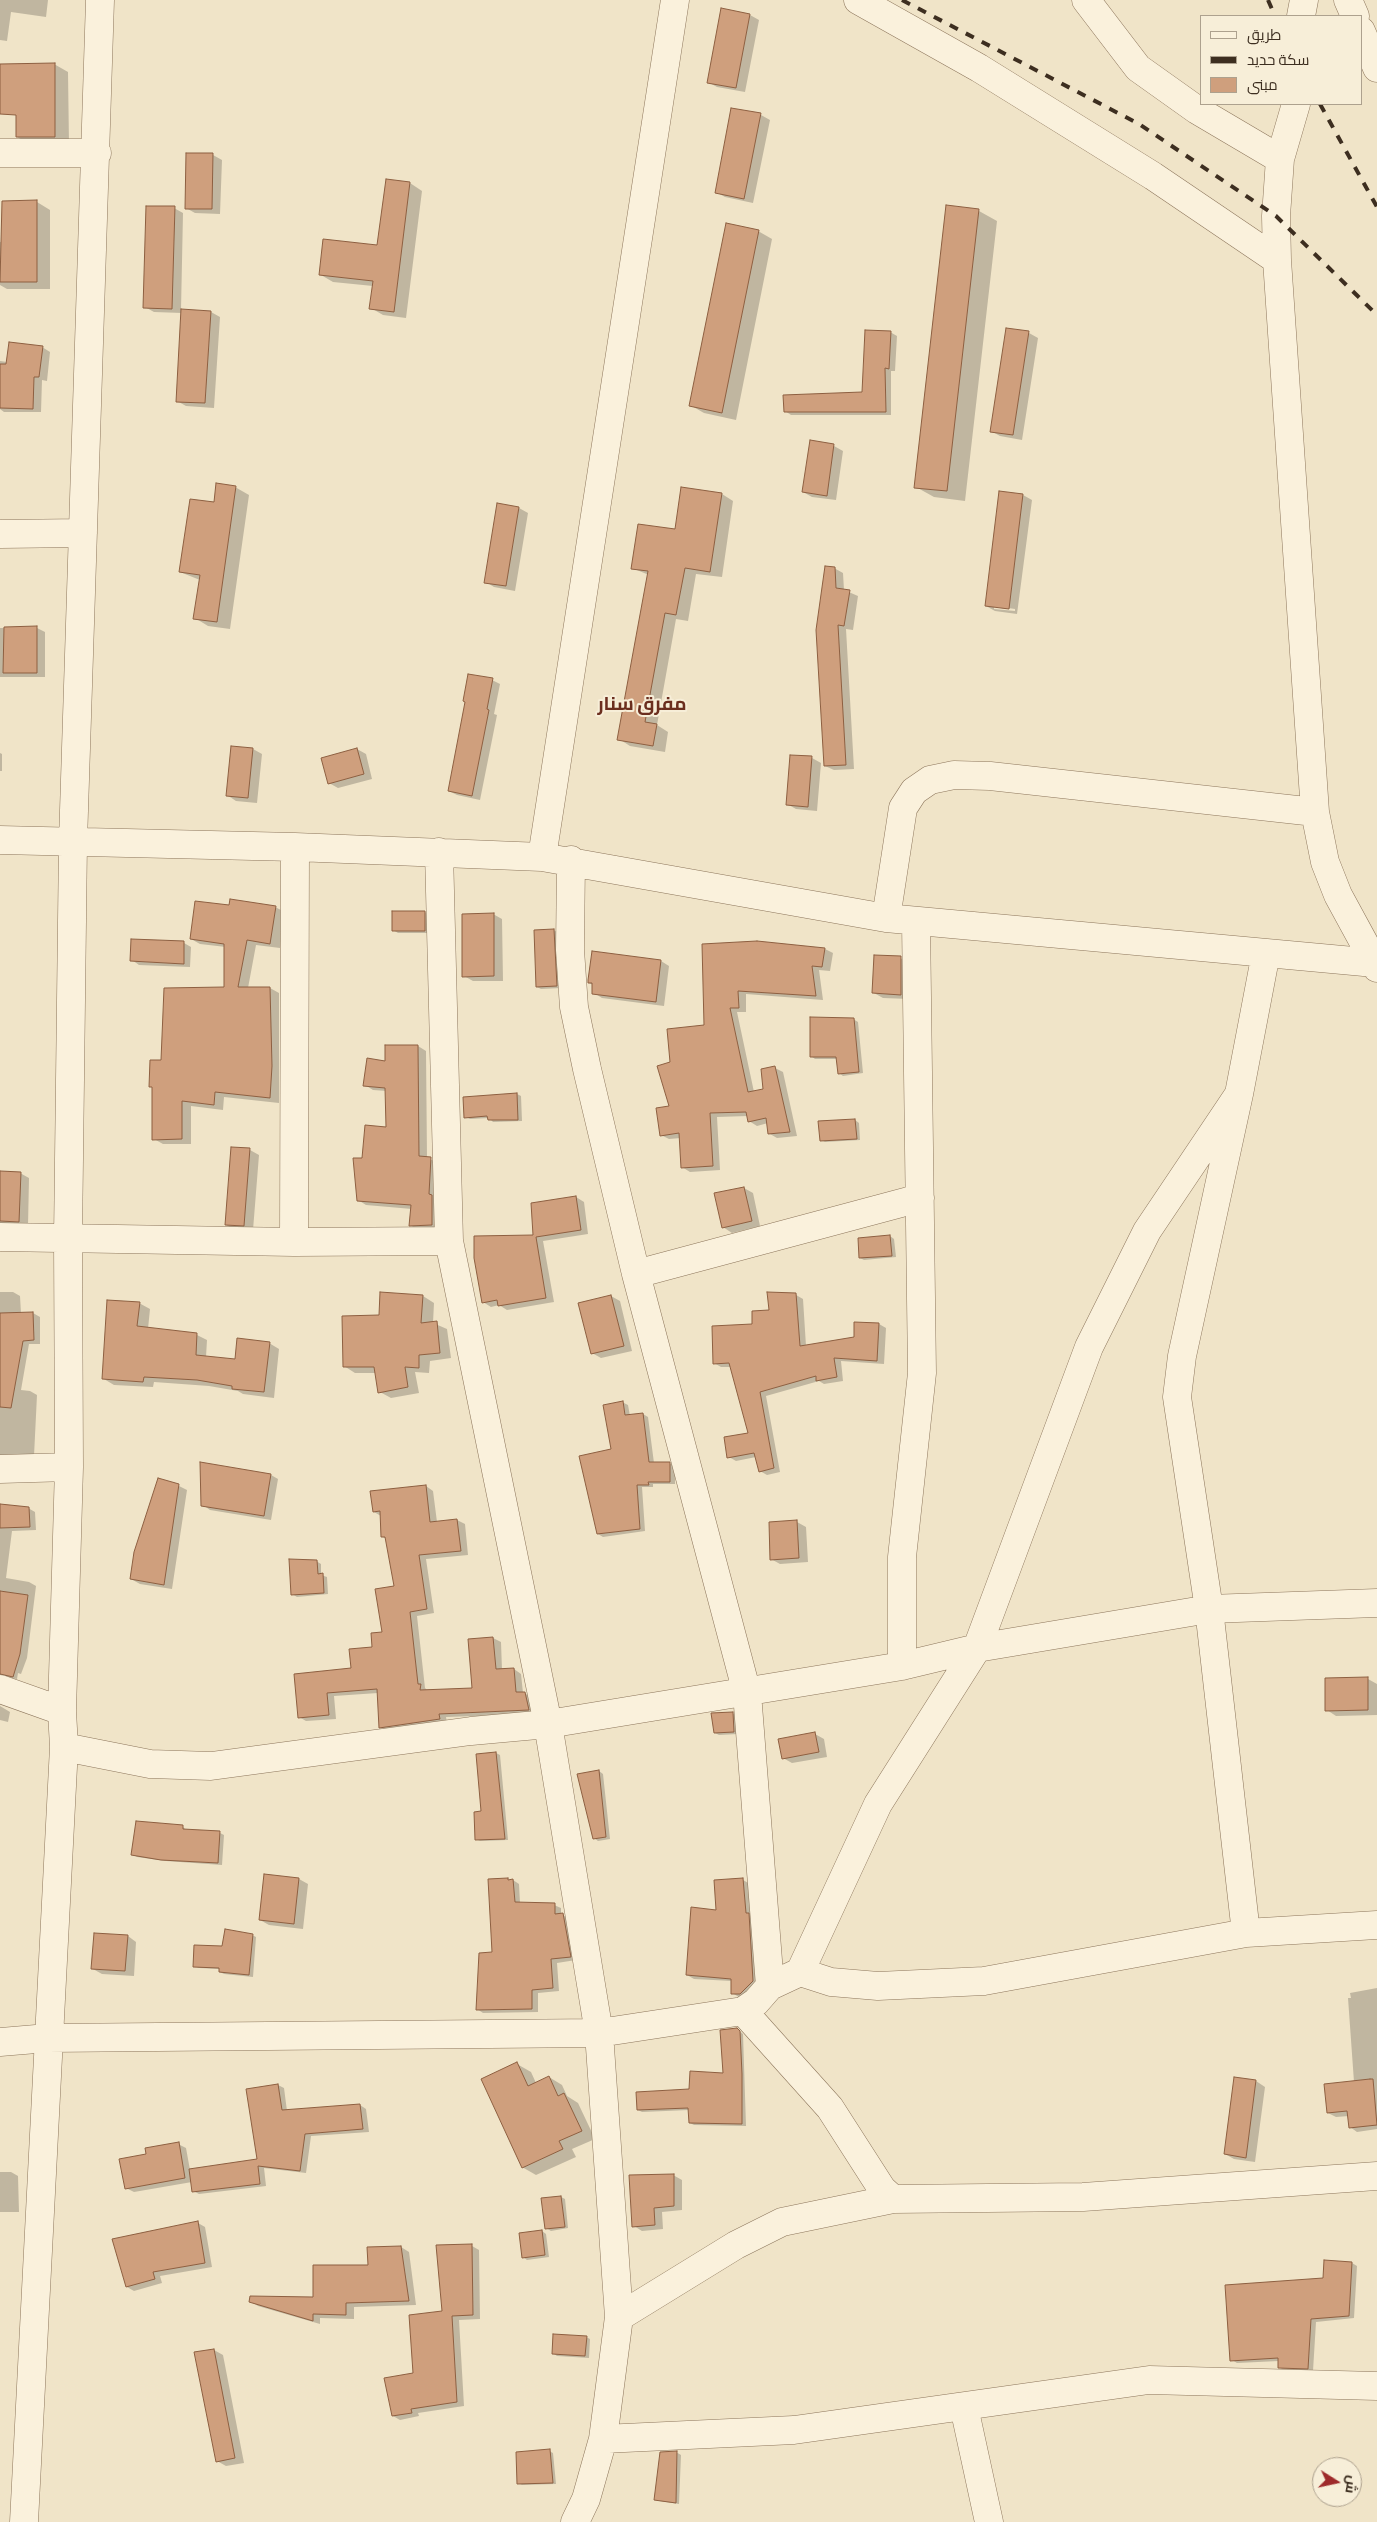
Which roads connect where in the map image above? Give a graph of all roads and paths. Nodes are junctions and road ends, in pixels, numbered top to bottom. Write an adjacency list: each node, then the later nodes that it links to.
1 (100, 0): 13 (street)
2 (676, 0): 23 (street)
3 (858, 0): 15 (street)
4 (1086, 0): 14 (street)
5 (1304, 0): 7 (street)
6 (1348, 0): 8 (street)
7 (1301, 15)
8 (1354, 15)
9 (1362, 33): 10 (street)
10 (1377, 68)
11 (1296, 105): 14 (street)
12 (0, 153): 13 (street)
13 (97, 153): 17 (street)
14 (1280, 159): 15 (street)
15 (1276, 260): 18 (street)
16 (0, 534): 17 (street)
17 (83, 534): 20 (street)
18 (1315, 812): 25 (street); 28 (street)
19 (0, 840): 20 (street)
20 (73, 842): 21 (street); 32 (street)
21 (295, 847): 22 (street); 34 (street)
22 (439, 852): 23 (street); 33 (street)
23 (542, 857): 24 (street)
24 (571, 860): 25 (street); 35 (street)
25 (886, 918): 26 (street)
26 (916, 922): 27 (street); 30 (street)
27 (1266, 953): 28 (street); 29 (street)
28 (1376, 966)
29 (1239, 1094): 39 (street); 40 (street)
30 (920, 1198): 35 (street); 41 (street)
31 (0, 1237): 32 (street)
32 (68, 1238): 34 (street); 36 (street)
33 (448, 1241): 34 (street); 45 (street)
34 (294, 1242)
35 (636, 1274): 43 (street)
36 (69, 1467): 37 (street); 44 (street)
37 (0, 1469)
38 (1377, 1603): 39 (street)
39 (1209, 1609): 40 (street); 48 (street)
40 (977, 1648): 41 (street); 49 (street)
41 (902, 1666): 43 (street)
42 (0, 1689): 44 (street)
43 (747, 1692): 45 (street); 50 (street)
44 (62, 1711): 46 (street)
45 (548, 1724): 46 (street); 52 (street)
46 (64, 1748): 53 (street)
47 (1377, 1925): 48 (street)
48 (1246, 1933): 49 (street)
49 (800, 1972): 50 (street)
50 (770, 1986): 51 (street)
51 (743, 2011): 52 (street); 56 (street)
52 (599, 2033): 53 (street); 57 (street)
53 (48, 2038): 54 (street); 61 (street)
54 (0, 2042)
55 (1377, 2176): 56 (street)
56 (893, 2199): 57 (street)
57 (619, 2317): 60 (street)
58 (1377, 2386): 59 (street)
59 (964, 2407): 60 (street); 63 (street)
60 (603, 2439): 62 (street)
61 (24, 2522)
62 (575, 2522)
63 (989, 2522)

